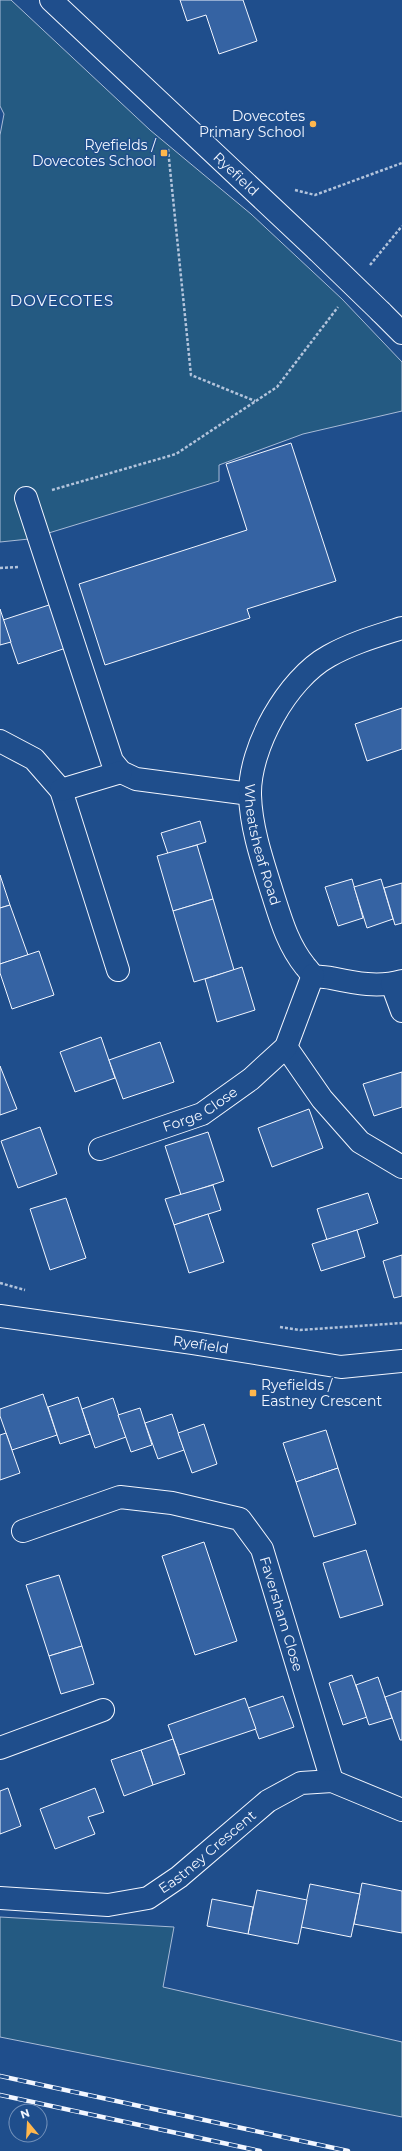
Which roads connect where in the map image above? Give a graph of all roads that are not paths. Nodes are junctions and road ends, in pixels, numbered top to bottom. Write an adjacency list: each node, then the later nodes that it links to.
1 (52, 0): 2 (street, Ryefield, bridge)
2 (402, 333)
3 (26, 498): 6 (street)
4 (402, 628): 8 (street, Wheatsheaf Road)
5 (0, 740): 7 (street)
6 (121, 772): 7 (street); 8 (street)
7 (61, 790): 9 (street)
8 (250, 794): 10 (street, Wheatsheaf Road)
9 (118, 970)
10 (313, 975): 11 (street); 13 (street, Forge Close)
11 (397, 982): 12 (street)
12 (402, 1011)
13 (286, 1047): 14 (street, Forge Close); 15 (street)
14 (100, 1149)
15 (402, 1167)
16 (0, 1316): 17 (street, Ryefield)
17 (402, 1362)
18 (23, 1531): 21 (street, Faversham Close)
19 (103, 1710): 20 (street)
20 (0, 1748)
21 (332, 1781): 22 (street, Eastney Crescent); 23 (street, Eastney Crescent)
22 (402, 1810)
23 (0, 1898)

